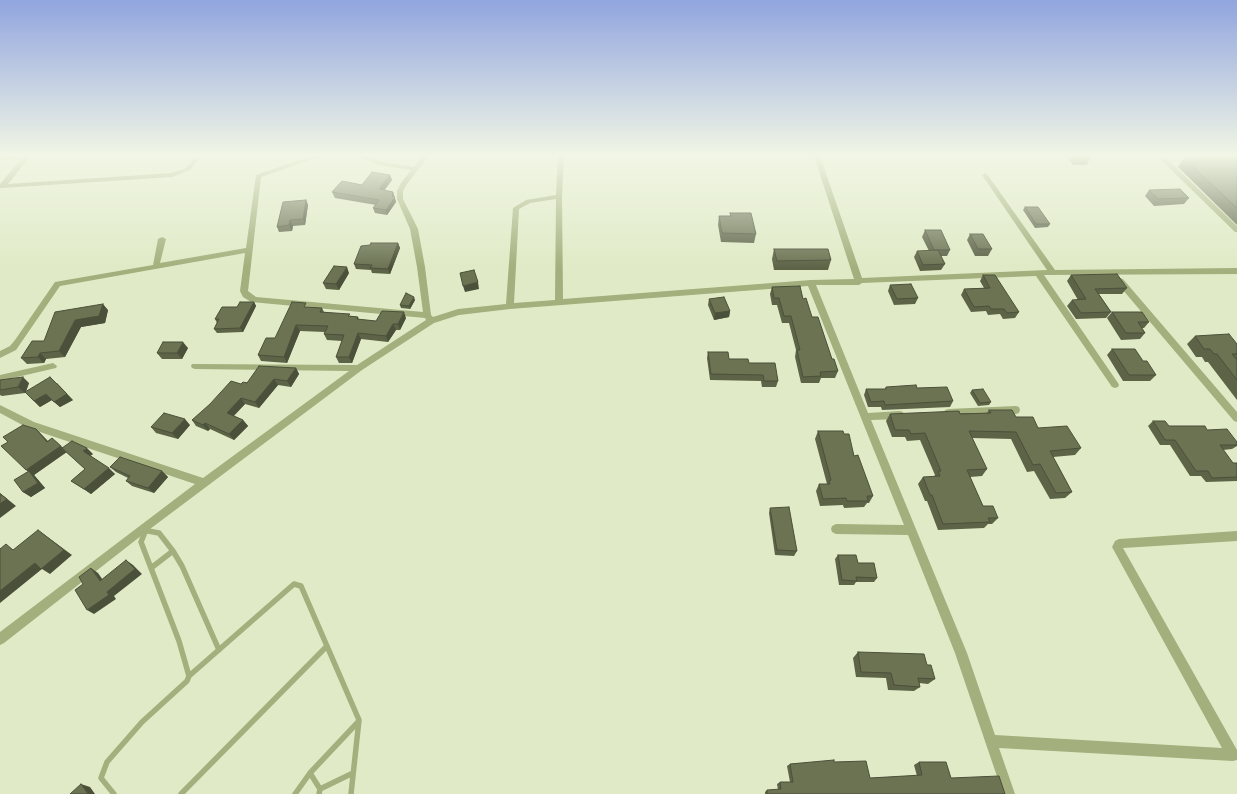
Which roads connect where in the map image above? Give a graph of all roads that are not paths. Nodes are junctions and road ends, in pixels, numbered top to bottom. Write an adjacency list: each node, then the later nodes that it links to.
1 (256, 193): 10 (street)
2 (400, 193): 20 (street)
3 (559, 193): 7 (street)
4 (829, 193): 16 (street)
5 (997, 193): 14 (street)
6 (1199, 193): 8 (street)
7 (559, 197): 18 (street); 19 (street)
8 (1237, 230)
9 (162, 239): 11 (street)
10 (249, 250): 11 (street); 20 (street)
11 (156, 266): 21 (street)
12 (1237, 271): 15 (street)
13 (1038, 273): 14 (street); 16 (street); 26 (street)
14 (1053, 273): 15 (street)
15 (1114, 273): 32 (street)
16 (859, 282): 17 (street)
17 (811, 283): 18 (street); 31 (street)
18 (559, 302): 19 (street)
19 (510, 306): 20 (street)
20 (429, 318): 24 (street)
21 (0, 355)
22 (53, 366): 25 (street)
23 (195, 366): 24 (street)
24 (359, 368): 33 (street)
25 (0, 378)
26 (1115, 385)
27 (0, 408): 33 (street)
28 (1016, 410): 29 (street)
29 (941, 414)
30 (912, 415): 31 (street)
31 (865, 416): 35 (street)
32 (1237, 418)
33 (205, 483): 36 (street)
34 (836, 529): 35 (street)
35 (911, 530): 45 (street)
36 (143, 531): 38 (lane); 39 (lane); 40 (street)
37 (1237, 536): 46 (street)
38 (173, 550): 39 (lane); 42 (lane)
39 (151, 568): 43 (lane)
40 (0, 639)
41 (327, 646): 42 (lane); 44 (lane); 51 (lane)
42 (219, 650): 43 (lane)
43 (189, 676): 50 (lane)
44 (359, 720): 47 (lane); 48 (lane)
45 (990, 741): 46 (street); 54 (street)
46 (1235, 759)
47 (310, 773): 49 (lane); 52 (lane)
48 (353, 773): 49 (lane); 53 (lane)
49 (319, 792)
50 (114, 794)
51 (180, 794)
52 (295, 794)
53 (351, 794)
54 (1009, 794)

